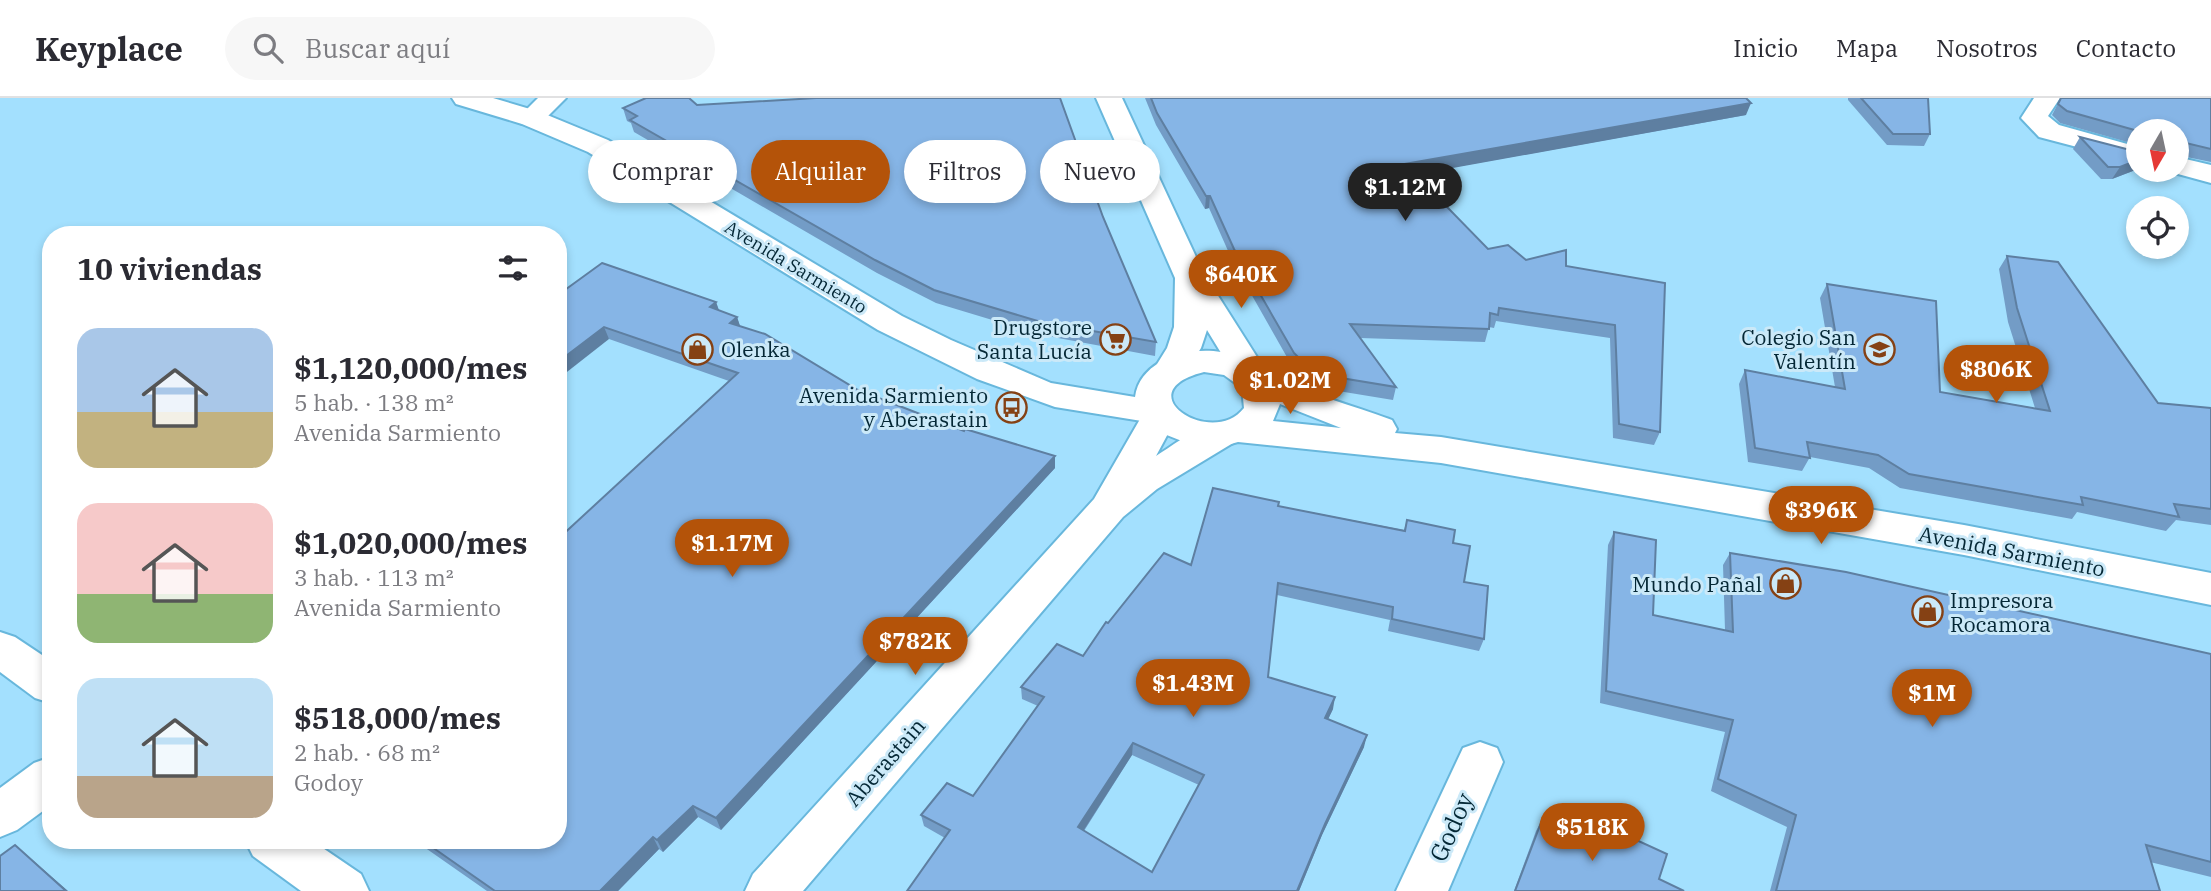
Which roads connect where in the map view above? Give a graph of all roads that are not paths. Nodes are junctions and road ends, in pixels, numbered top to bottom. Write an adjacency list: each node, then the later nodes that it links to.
1 (466, 98): 4 (street, Avenida Sarmiento)
2 (1110, 98): 8 (street, Aberastain)
3 (2047, 98): 5 (street)
4 (542, 108): 10 (street, Avenida Sarmiento)
5 (2126, 152)
6 (2189, 168): 7 (street)
7 (2211, 174)
8 (1187, 272): 9 (street, Aberastain); 10 (street, Aberastain)
9 (1254, 379): 10 (street); 11 (street); 12 (street, Avenida Sarmiento)
10 (1161, 393): 11 (street); 13 (street, Aberastain)
11 (1229, 432): 12 (street, Avenida Sarmiento); 13 (street, Aberastain)
12 (1441, 450): 14 (street, Avenida Sarmiento)
13 (1109, 507): 22 (street, Aberastain)
14 (2211, 589)
15 (0, 649): 16 (street)
16 (42, 679)
17 (1480, 762): 23 (street, Godoy)
18 (42, 785): 19 (street)
19 (0, 815)
20 (283, 849): 21 (street)
21 (343, 891)
22 (771, 891)
23 (1422, 891)

